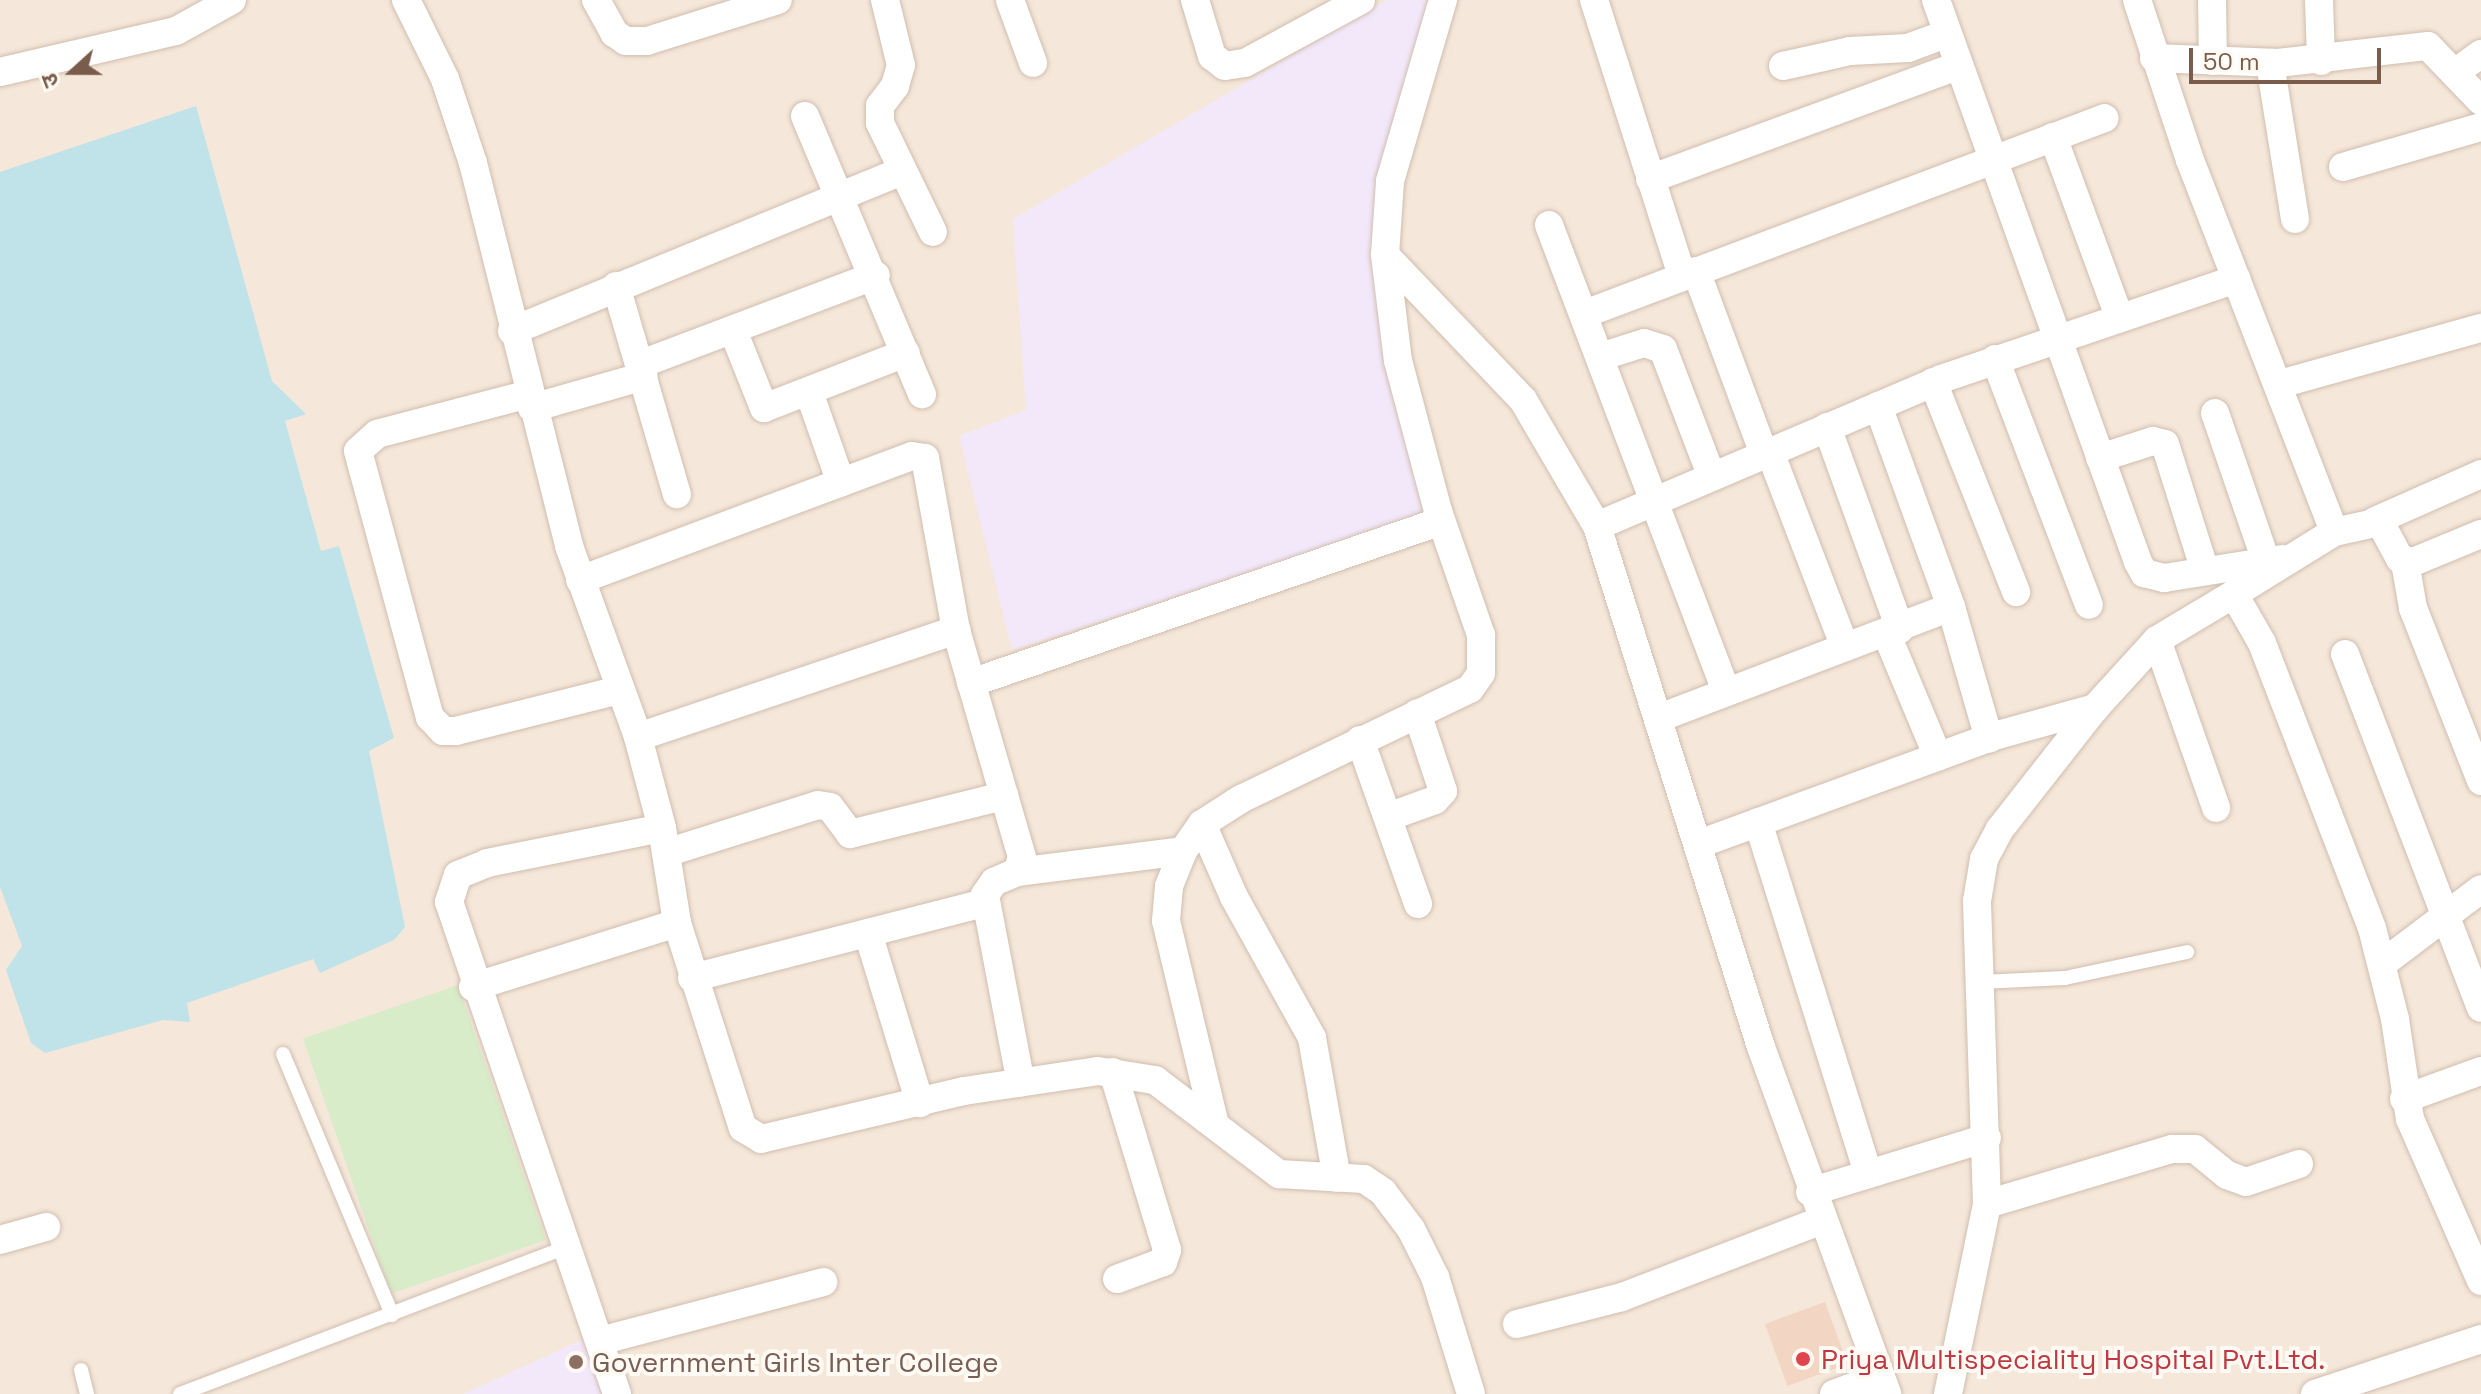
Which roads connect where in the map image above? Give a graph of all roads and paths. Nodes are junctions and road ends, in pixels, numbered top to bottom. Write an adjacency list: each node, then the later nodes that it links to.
1 (232, 0): 24 (street)
2 (406, 0): 47 (street)
3 (596, 0): 4 (street)
4 (778, 0)
5 (885, 0): 33 (street)
6 (1010, 0): 20 (street)
7 (1195, 0): 8 (street)
8 (1361, 0)
9 (1443, 0): 39 (street)
10 (1936, 0): 15 (street)
11 (2137, 0): 17 (street)
12 (2212, 0): 18 (street)
13 (2319, 0): 19 (street)
14 (1597, 1): 34 (street)
15 (1946, 34): 22 (street); 23 (street)
16 (2481, 54): 25 (street)
17 (2154, 58): 18 (street); 42 (street)
18 (2213, 61): 21 (street)
19 (2321, 61): 21 (street); 25 (street)
20 (1033, 63)
21 (2270, 63): 36 (street)
22 (1783, 66)
23 (1957, 66): 31 (street); 34 (street)
24 (0, 72)
25 (2456, 72): 26 (street)
26 (2481, 101)
27 (805, 116): 35 (street)
28 (2105, 118): 30 (street)
29 (2481, 127): 32 (street)
30 (2053, 137): 31 (street); 45 (street)
31 (1993, 157): 40 (street); 49 (street)
32 (2343, 167)
33 (903, 171): 35 (street); 38 (street)
34 (1650, 179): 40 (street)
35 (841, 196): 41 (street); 43 (street)
36 (2295, 219)
37 (1549, 225): 44 (street)
38 (933, 232)
39 (1385, 255): 69 (street); 71 (street)
40 (1689, 274): 44 (street); 62 (street)
41 (876, 275): 48 (street); 50 (street)
42 (2237, 279): 45 (street); 55 (street)
43 (616, 286): 47 (street); 53 (street)
44 (1587, 313): 51 (street)
45 (2119, 316): 49 (street)
46 (2481, 328): 55 (street)
47 (512, 331): 58 (street)
48 (734, 333): 53 (street); 56 (street)
49 (2058, 337): 52 (street); 63 (street)
50 (906, 353): 56 (street); 57 (street)
51 (1603, 356): 65 (street); 68 (street)
52 (1995, 359): 54 (street); 81 (street)
53 (643, 370): 58 (street); 67 (street)
54 (1933, 382): 59 (street); 79 (street)
55 (2280, 384): 72 (street)
56 (809, 392): 66 (street)
57 (922, 394)
58 (530, 401): 78 (street); 89 (street)
59 (1878, 406): 61 (street); 82 (street)
60 (2215, 413): 75 (street)
61 (1827, 427): 62 (street); 84 (street)
62 (1767, 453): 65 (street); 86 (street)
63 (2100, 458): 77 (street); 77 (street)
64 (2481, 474): 70 (street)
65 (1712, 477): 68 (street)
66 (841, 483): 78 (street); 83 (street)
67 (677, 494)
68 (1657, 500): 71 (street); 90 (street)
69 (1441, 521): 88 (street); 92 (street)
70 (2375, 521): 72 (street); 76 (street)
71 (1597, 526): 93 (street)
72 (2334, 532): 74 (street)
73 (2481, 534): 76 (street)
74 (2295, 556): 75 (street); 80 (street)
75 (2266, 561): 77 (street)
76 (2405, 562): 98 (street)
77 (2205, 571)
78 (580, 580): 89 (street)
79 (2016, 592)
80 (2234, 594): 85 (street); 115 (street)
81 (2089, 605)
82 (1951, 607): 84 (street); 95 (street)
83 (956, 630): 88 (street); 94 (street)
84 (1894, 632): 86 (street); 97 (street)
85 (2157, 640): 91 (street); 100 (street)
86 (1845, 647): 90 (street)
87 (2345, 654): 111 (street)
88 (971, 683): 99 (street)
89 (619, 690): 94 (street)
90 (1726, 692): 93 (street)
91 (2095, 708): 95 (street); 117 (street)
92 (1417, 713): 96 (street); 101 (street)
93 (1659, 718): 105 (street)
94 (638, 737): 104 (street)
95 (1989, 739): 97 (street)
96 (1360, 740): 101 (street); 103 (street)
97 (1938, 757): 102 (street)
98 (2481, 781)
99 (1004, 796): 104 (street); 107 (street)
100 (2216, 808)
101 (1388, 817): 110 (street)
102 (1758, 822): 105 (street); 129 (street)
103 (1202, 824): 106 (street); 130 (street)
104 (664, 841): 112 (street); 118 (street)
105 (1699, 844): 131 (street)
106 (1183, 851): 107 (street); 126 (street)
107 (1017, 872): 109 (street)
108 (2481, 889): 111 (street)
109 (985, 903): 113 (street); 123 (street)
110 (1418, 904)
111 (2448, 919): 115 (street); 119 (street)
112 (677, 923): 116 (street); 118 (street)
113 (868, 933): 116 (street); 125 (street)
114 (2187, 952): 117 (lane)
115 (2382, 964): 124 (street)
116 (692, 978): 125 (street)
117 (1981, 982): 127 (street)
118 (473, 987): 136 (street)
119 (2481, 1008)
120 (283, 1054): 140 (lane)
121 (2481, 1071): 124 (street)
122 (1113, 1072): 123 (street); 126 (street); 137 (street)
123 (1021, 1083): 125 (street)
124 (2404, 1099): 138 (street)
125 (920, 1103)
126 (1215, 1125): 130 (street)
127 (1987, 1138): 129 (street); 132 (street)
128 (2299, 1164): 132 (street)
129 (1868, 1174): 131 (street)
130 (1337, 1178): 149 (street)
131 (1810, 1192): 133 (street)
132 (1987, 1204): 151 (street)
133 (1820, 1221): 141 (street); 145 (street)
134 (46, 1227): 135 (street)
135 (0, 1240)
136 (571, 1245): 140 (lane); 143 (street)
137 (1117, 1279)
138 (2481, 1281)
139 (823, 1282): 143 (street)
140 (392, 1315): 147 (lane)
141 (1517, 1324)
142 (2481, 1339): 152 (street)
143 (600, 1341): 148 (street)
144 (81, 1370): 146 (lane)
145 (1884, 1385): 150 (street)
146 (87, 1394)
147 (180, 1394)
148 (617, 1394)
149 (1471, 1394)
150 (1834, 1394)
151 (1948, 1394)
152 (2315, 1394)

